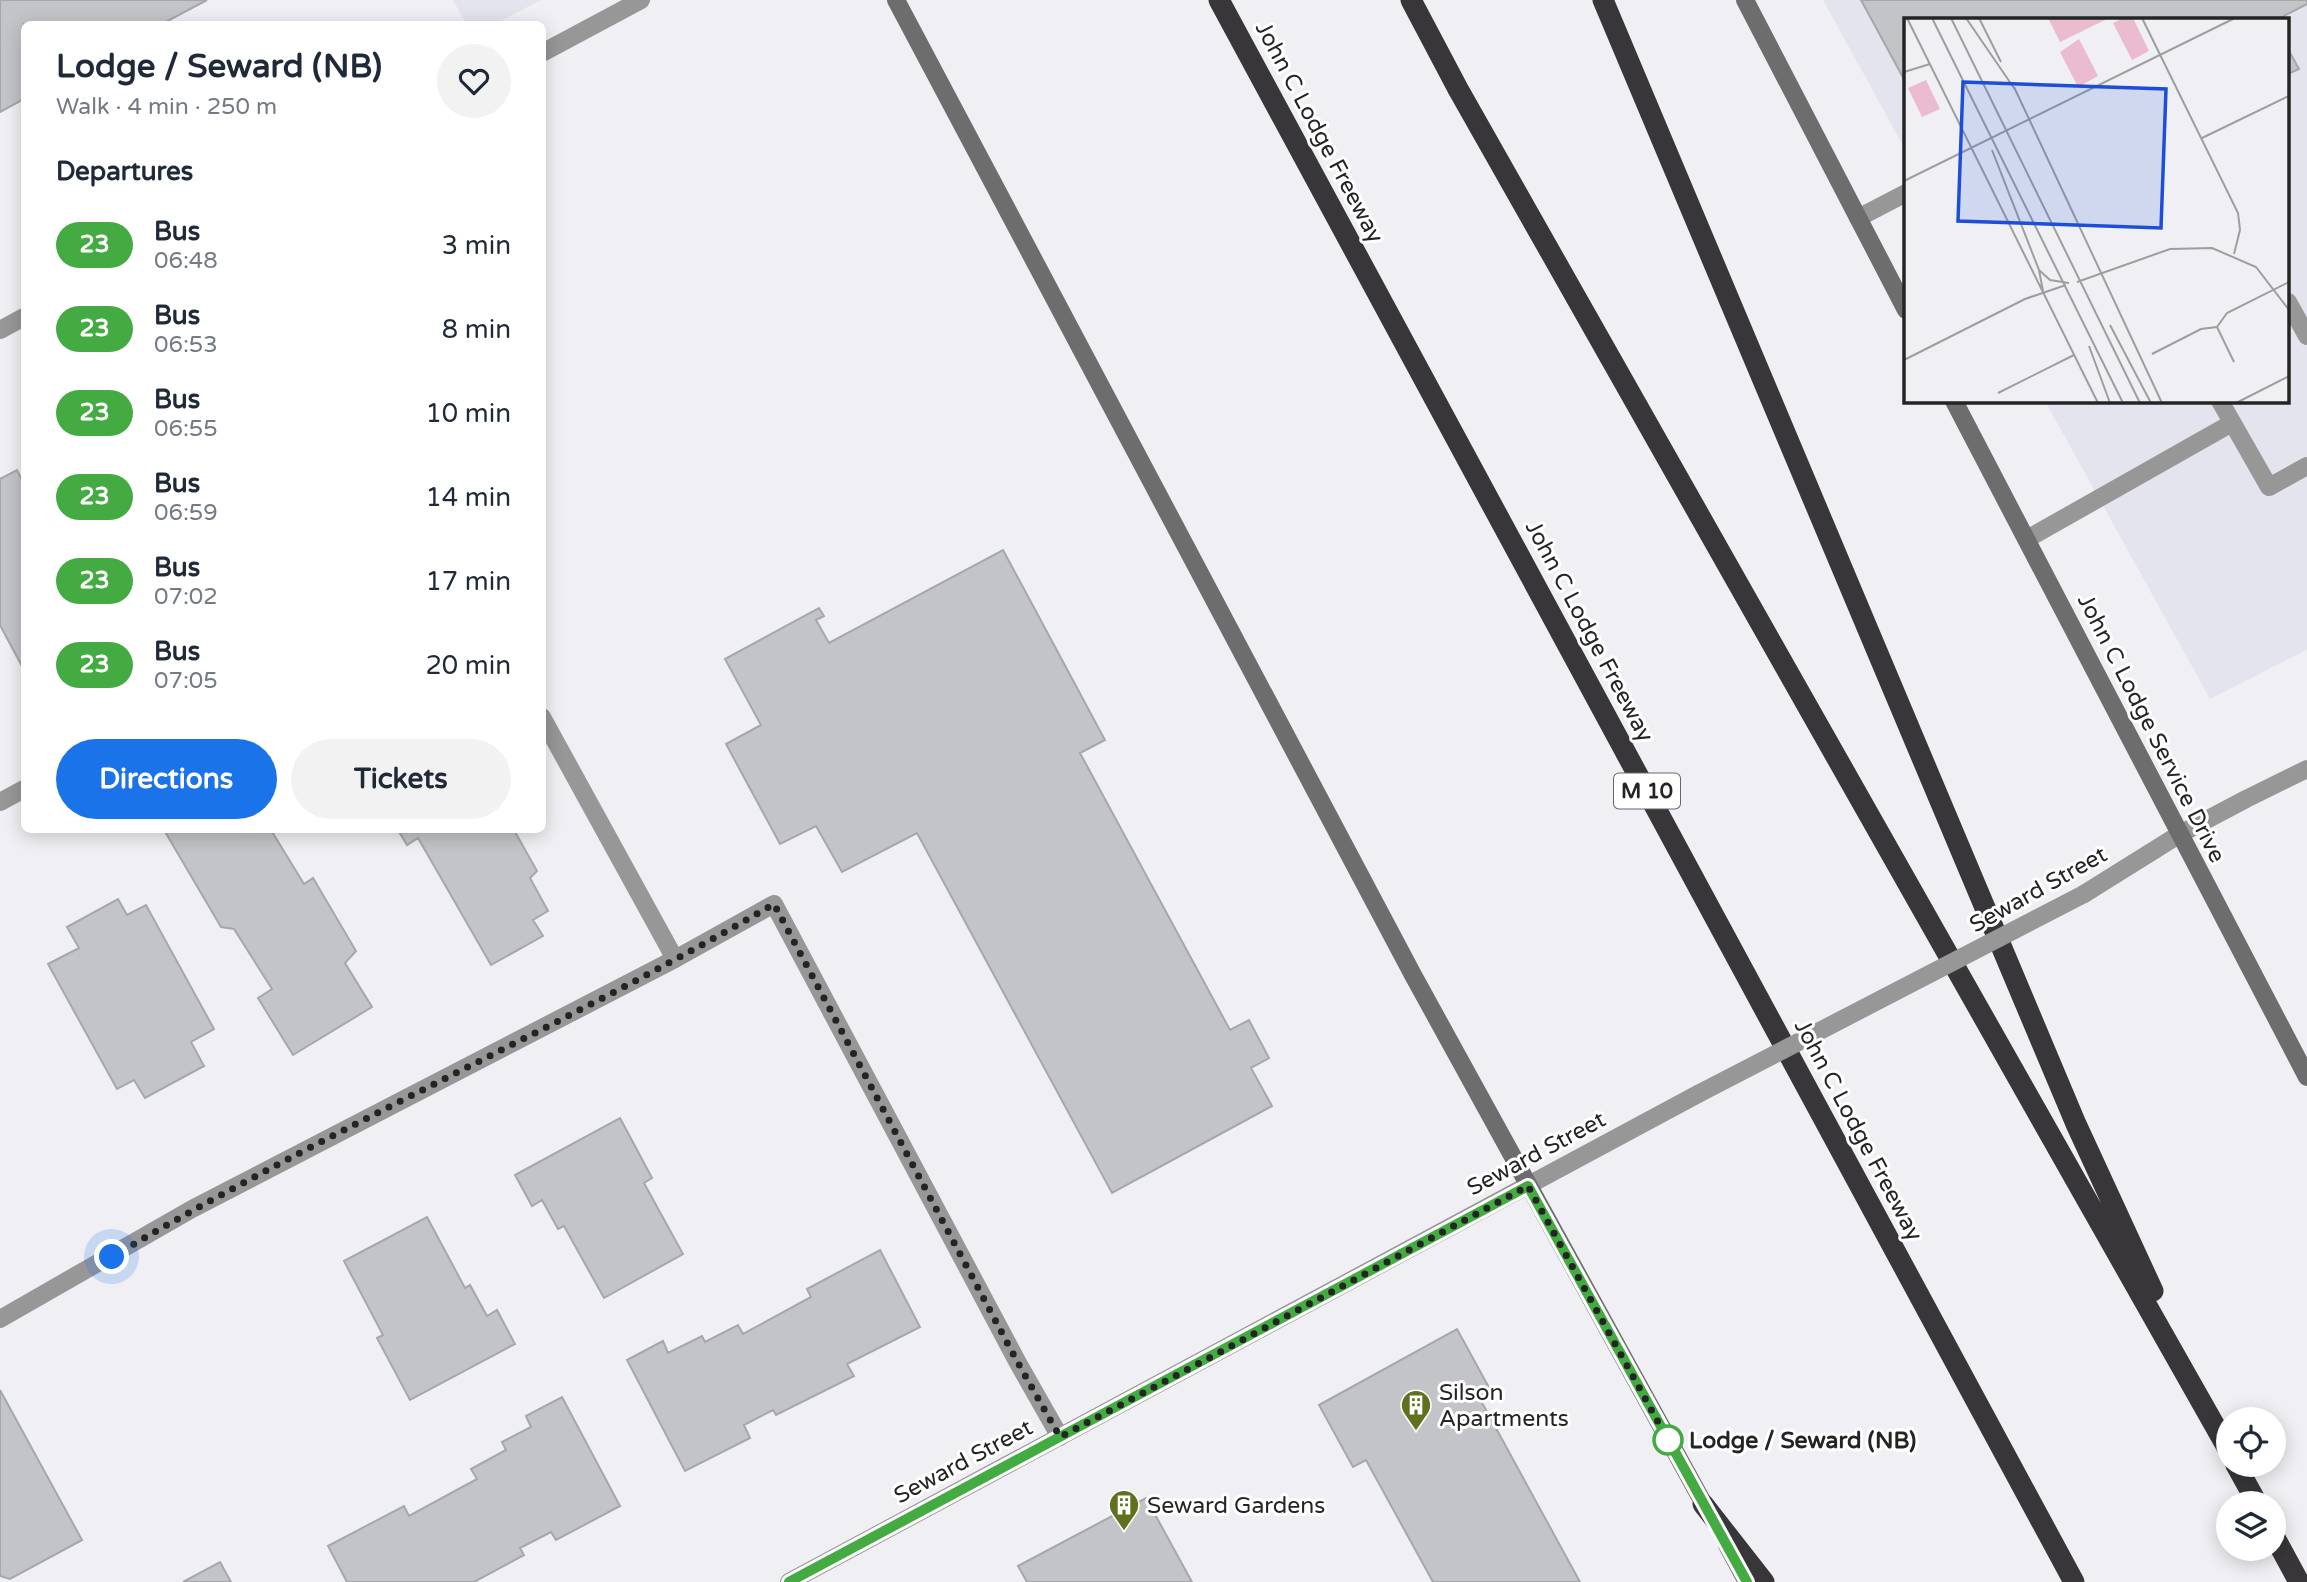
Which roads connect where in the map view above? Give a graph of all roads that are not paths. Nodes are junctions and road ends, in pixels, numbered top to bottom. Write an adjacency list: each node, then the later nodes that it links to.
1 (641, 0): 7 (street)
2 (896, 0): 27 (main road)
3 (1219, 0): 37 (highway, John C Lodge Freeway / M 10)
4 (1411, 0): 29 (highway)
5 (1602, 0): 30 (highway)
6 (1745, 0): 9 (main road)
7 (546, 51)
8 (1904, 194): 9 (street)
9 (1858, 218): 10 (main road)
10 (1904, 306)
11 (2290, 306): 14 (street)
12 (21, 319): 13 (street)
13 (0, 330)
14 (2307, 336)
15 (1955, 402): 19 (main road, John C Lodge Service Drive)
16 (2221, 402): 17 (street)
17 (2232, 423): 18 (street); 19 (street)
18 (2307, 467)
19 (2027, 539): 24 (main road, John C Lodge Service Drive)
20 (546, 724): 25 (street)
21 (2307, 769): 24 (street, Seward Street)
22 (21, 791): 23 (street)
23 (0, 802)
24 (2180, 834): 26 (main road, John C Lodge Service Drive); 27 (street, Seward Street, bridge)
25 (675, 959): 28 (street); 31 (street)
26 (2307, 1077)
27 (1528, 1186): 31 (street, Seward Street); 32 (main road)
28 (0, 1319)
29 (2216, 1427)
30 (2216, 1427)
31 (1060, 1437): 34 (street, Seward Street)
32 (1703, 1504): 35 (main road); 36 (highway)
33 (2286, 1558): 38 (highway)
34 (789, 1582)
35 (1747, 1582)
36 (1764, 1582)
37 (2074, 1582)
38 (2299, 1582)

